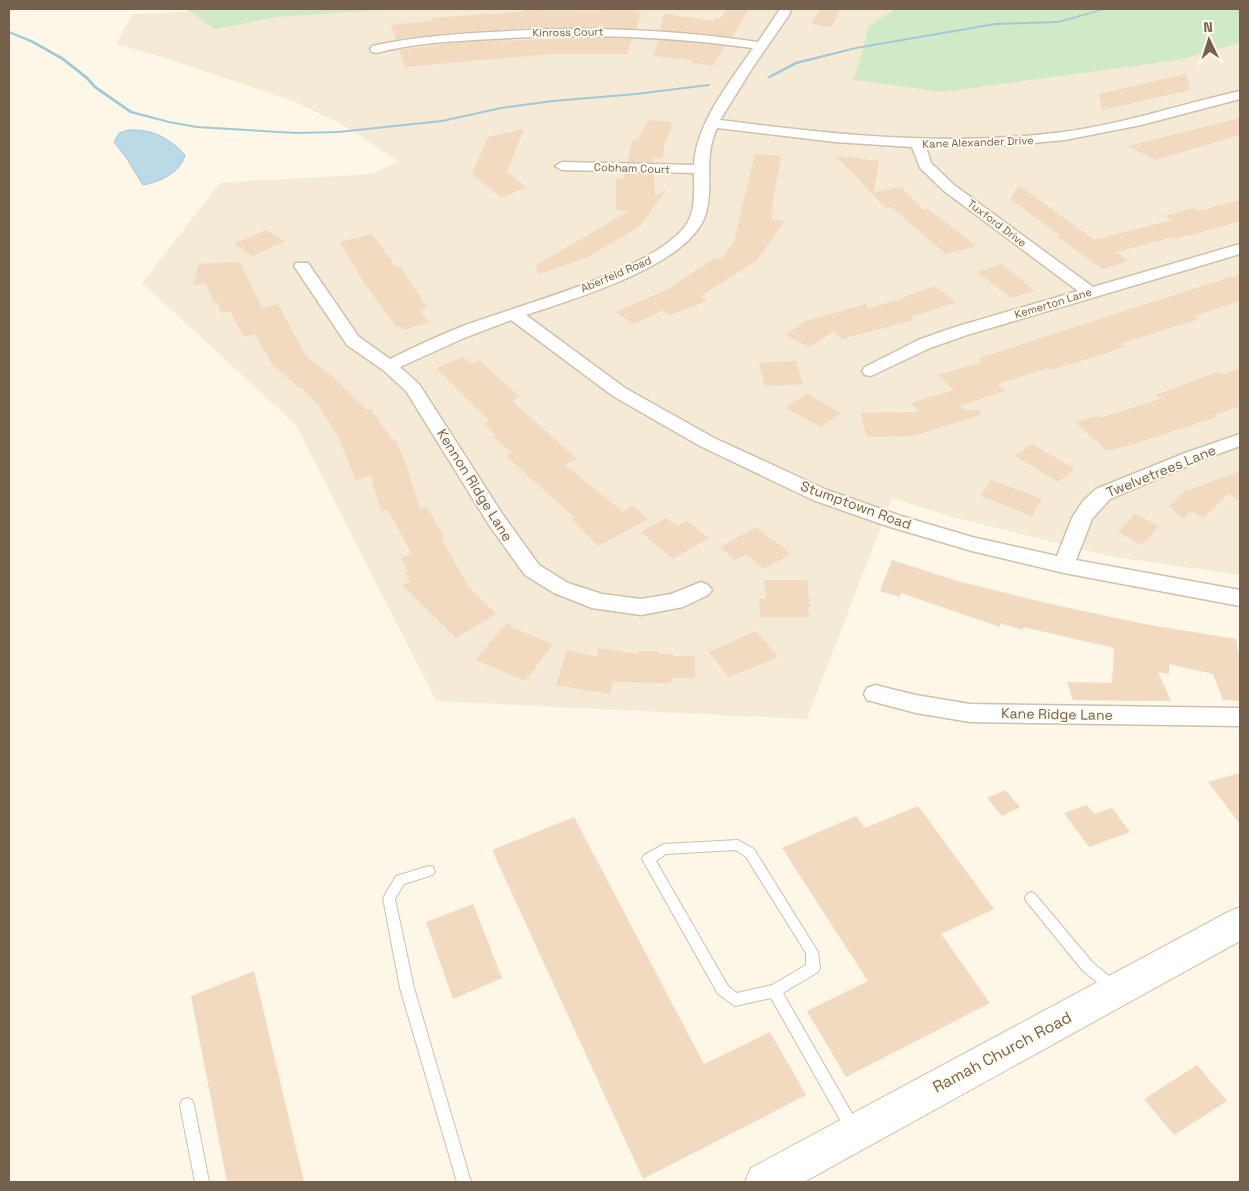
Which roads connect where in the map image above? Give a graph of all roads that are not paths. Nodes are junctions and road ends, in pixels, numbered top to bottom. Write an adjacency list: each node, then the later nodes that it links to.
1 (785, 9): 2 (street, Aberfeld Road)
2 (761, 46): 3 (street, Kinross Court); 5 (street, Aberfeld Road)
3 (376, 49)
4 (1240, 95): 6 (street, Kane Alexander Drive)
5 (712, 123): 6 (street, Kane Alexander Drive); 8 (street, Aberfeld Road)
6 (918, 144): 11 (street, Tuxford Drive)
7 (562, 166): 8 (street, Cobham Court)
8 (702, 169): 12 (street, Aberfeld Road)
9 (1240, 249): 11 (street, Kemerton Lane)
10 (302, 266): 13 (street, Kennon Ridge Lane)
11 (1089, 292): 14 (street, Kemerton Lane)
12 (513, 314): 13 (street, Aberfeld Road); 16 (street, Stumptown Road)
13 (389, 366): 17 (street, Kennon Ridge Lane)
14 (871, 370)
15 (1239, 441): 16 (street, Twelvetrees Lane)
16 (1064, 566): 18 (street, Stumptown Road)
17 (701, 590)
18 (1240, 598)
19 (875, 694): 20 (street, Kane Ridge Lane)
20 (1240, 717)
21 (429, 871): 29 (lane)
22 (1031, 898): 25 (lane)
23 (1240, 923): 25 (main road, Ramah Church Road)
24 (774, 990): 24 (lane); 27 (lane)
25 (1117, 990): 27 (main road, Ramah Church Road)
26 (187, 1105): 28 (lane)
27 (855, 1132): 30 (main road, Ramah Church Road)
28 (202, 1182)
29 (464, 1182)
30 (765, 1182)

